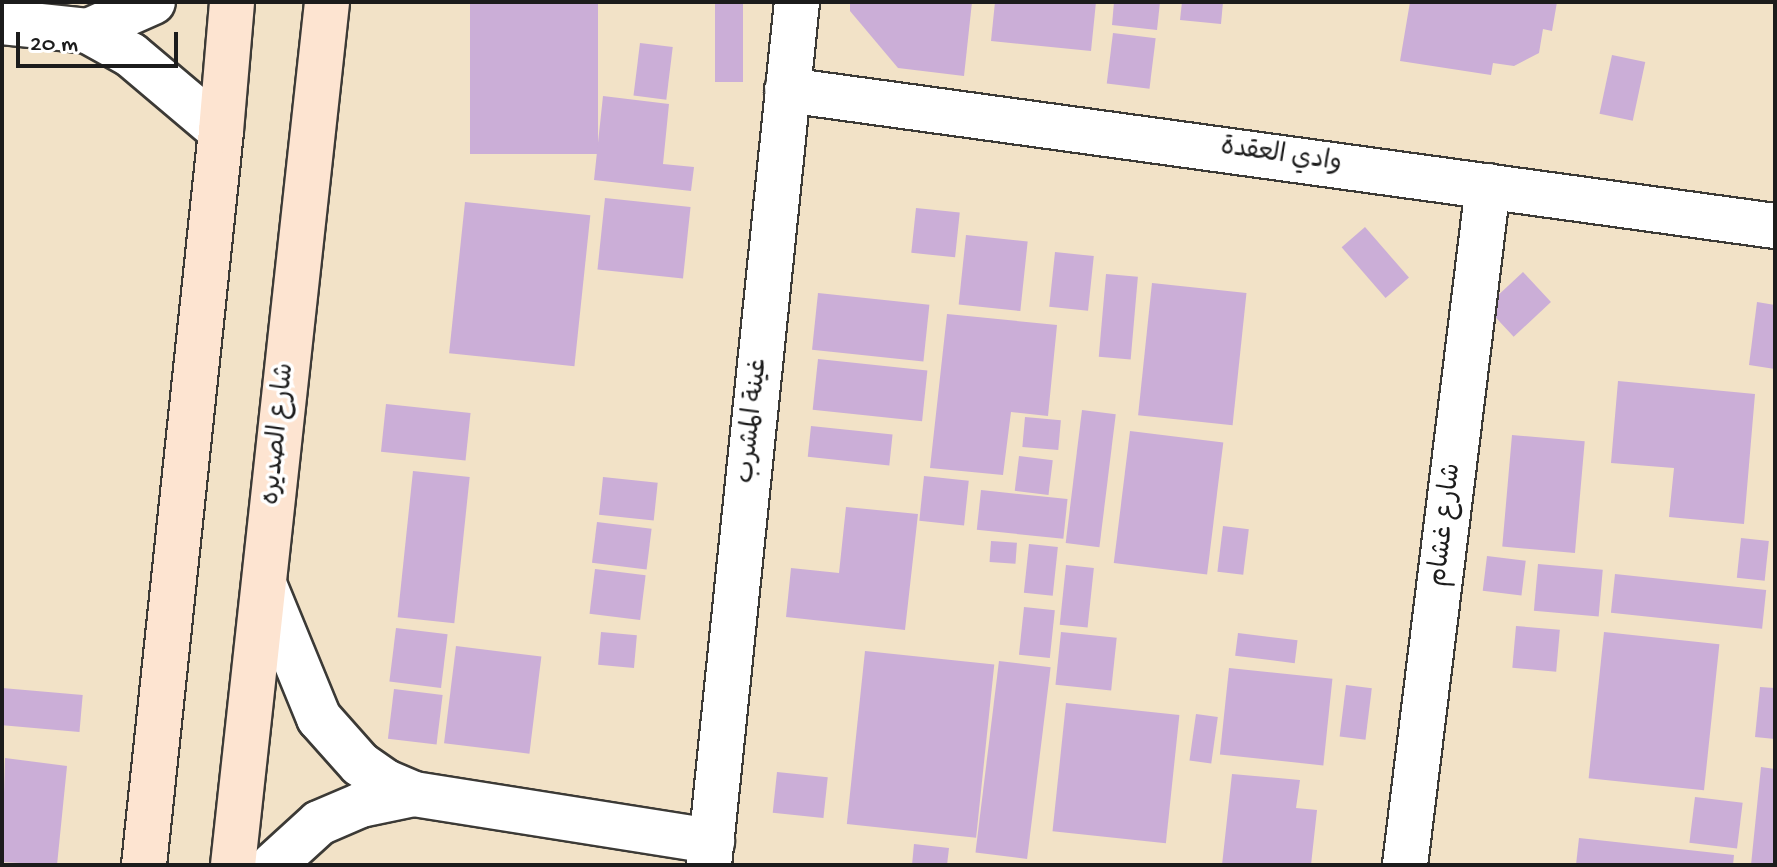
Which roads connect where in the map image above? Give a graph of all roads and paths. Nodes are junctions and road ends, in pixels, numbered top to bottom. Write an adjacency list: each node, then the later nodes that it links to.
1 (153, 2): 6 (street)
2 (232, 2): 8 (main road)
3 (327, 2): 11 (main road, شارع الصديره)
4 (797, 2): 7 (street, غينة المشرب)
5 (2, 22): 6 (street)
6 (88, 31): 8 (street)
7 (787, 90): 9 (street, وادي العقدة); 13 (street, غينة المشرب)
8 (221, 131): 14 (main road)
9 (1488, 186): 10 (street, وادي العقدة); 17 (street, شارع غشام)
10 (1775, 226)
11 (264, 584): 12 (street, غينة المشرب); 15 (main road, شارع الصديره)
12 (414, 794): 13 (street, غينة المشرب); 16 (street)
13 (710, 853)
14 (144, 865)
15 (233, 865)
16 (273, 865)
17 (1405, 865)

